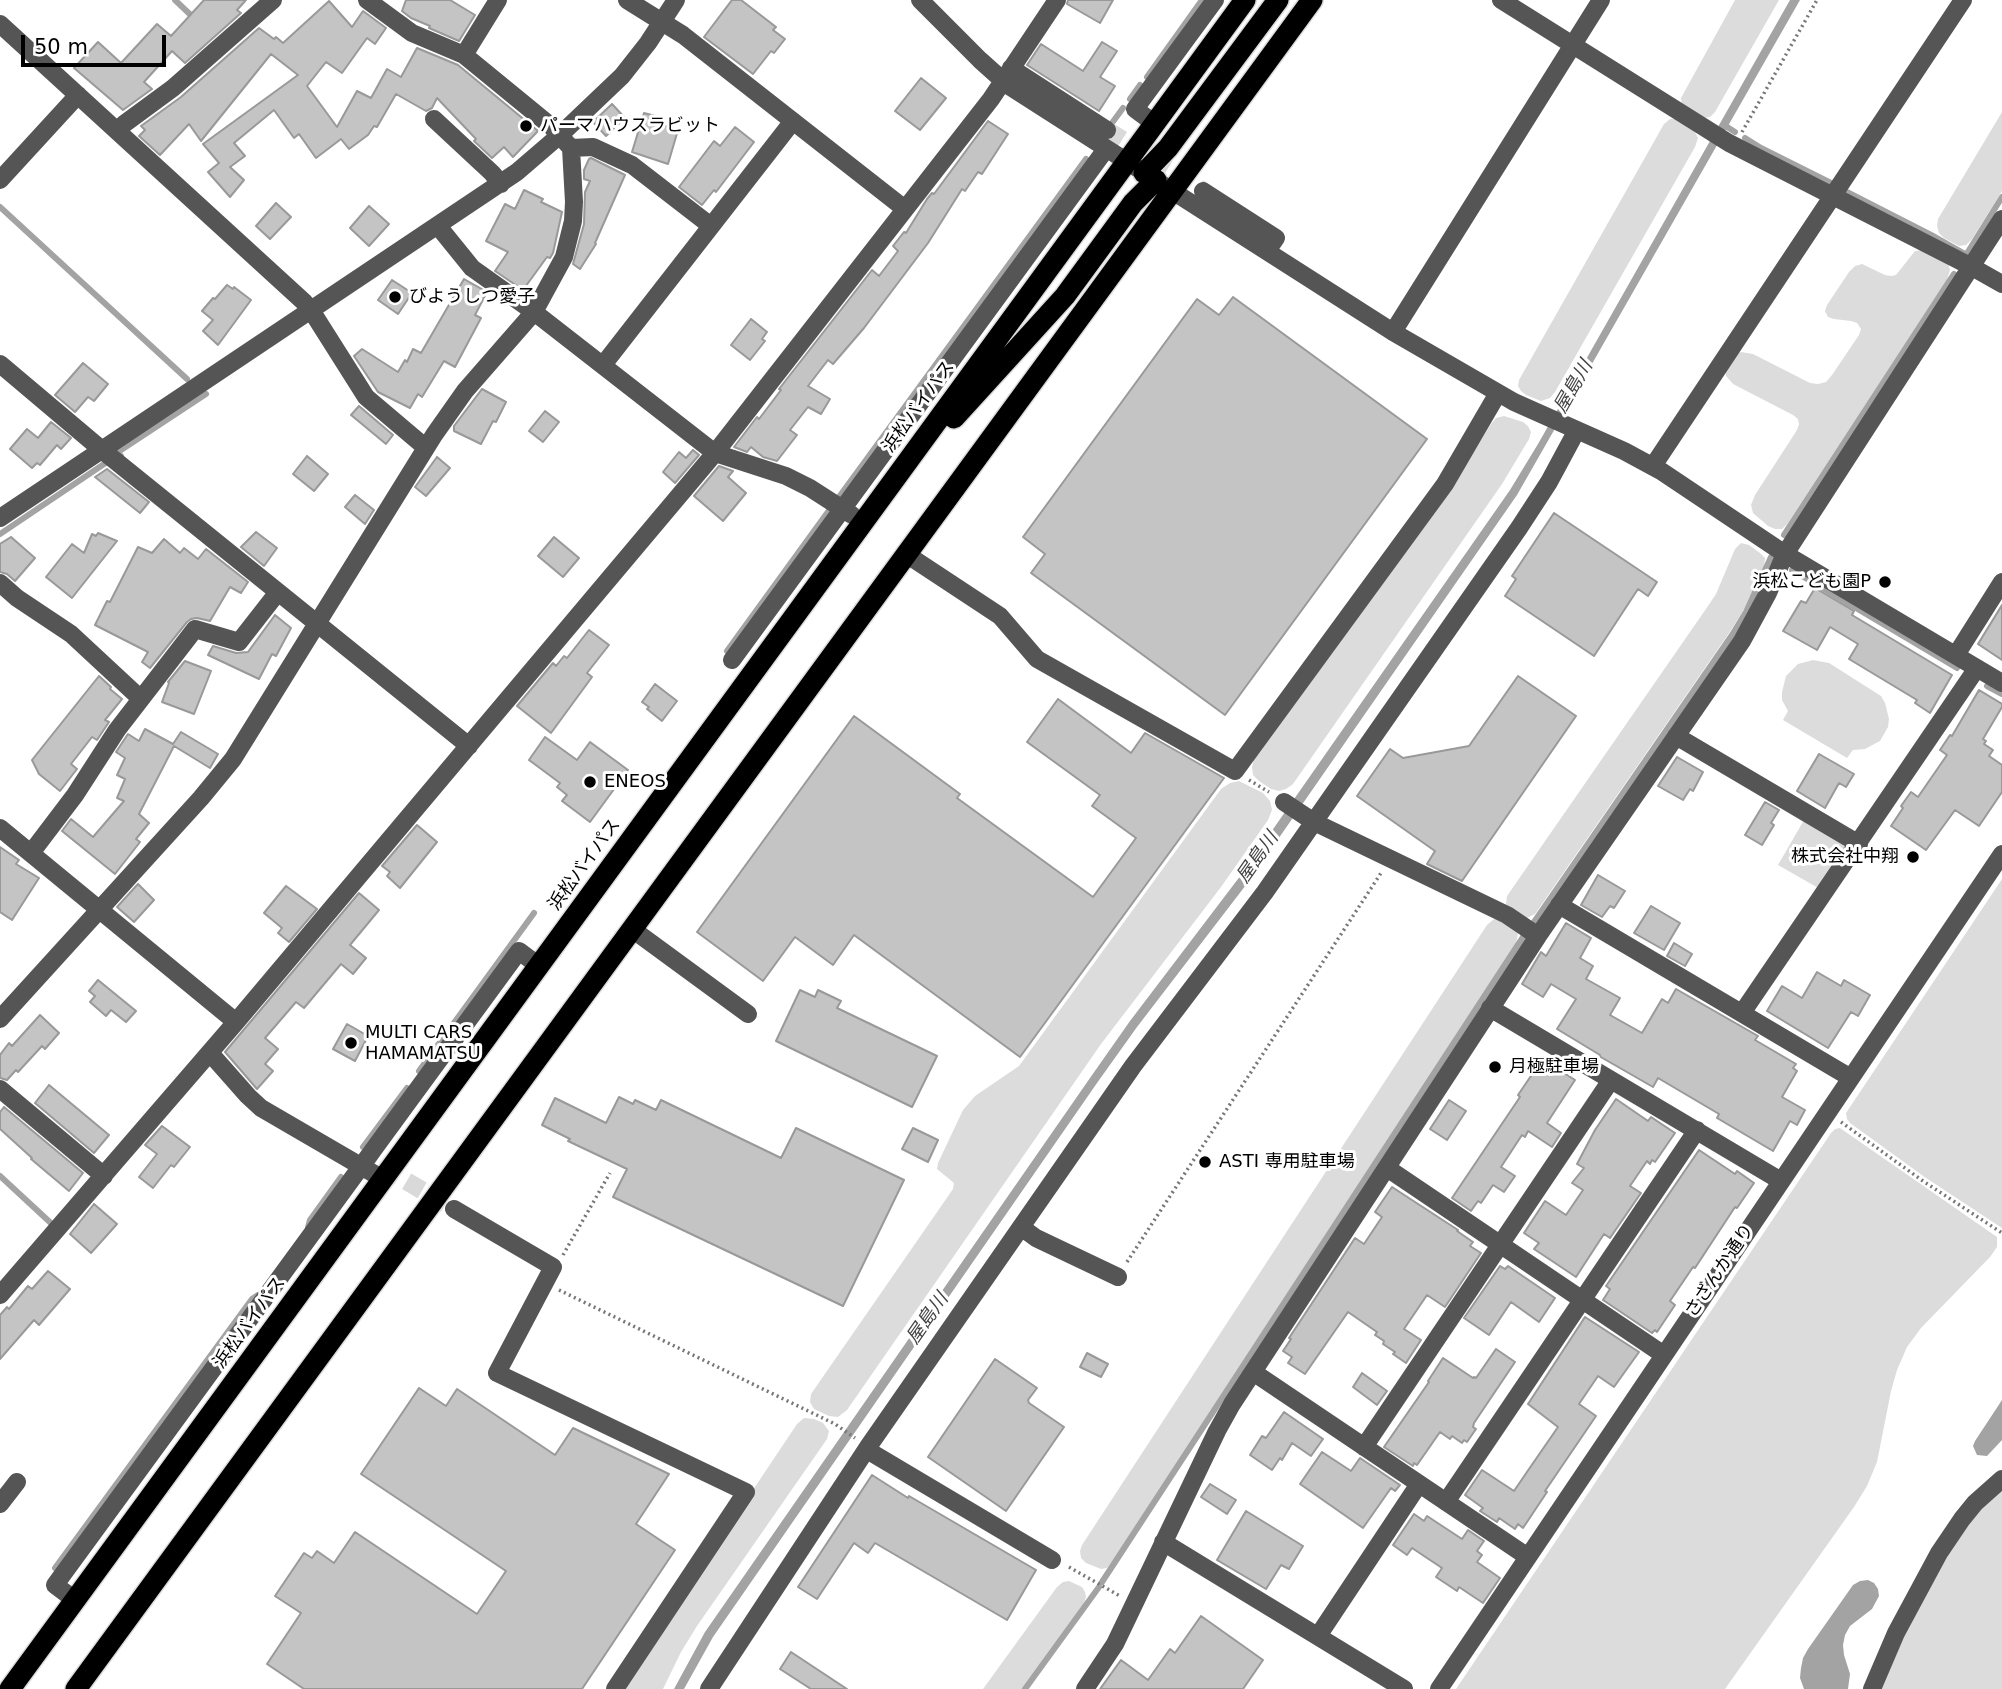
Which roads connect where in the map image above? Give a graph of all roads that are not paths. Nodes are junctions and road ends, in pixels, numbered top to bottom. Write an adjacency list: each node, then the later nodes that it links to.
1 (273, 0): 25 (street)
2 (367, 0): 18 (street)
3 (498, 0): 18 (street)
4 (627, 0): 15 (street)
5 (676, 0): 15 (street)
6 (920, 0): 19 (street)
7 (1057, 0): 19 (street)
8 (1215, 0): 23 (street)
9 (1245, 0): 23 (highway, 浜松バイパス)
10 (1278, 0): 28 (highway)
11 (1312, 0): 28 (highway, 浜松バイパス)
12 (1501, 0): 17 (street)
13 (1601, 0): 17 (street)
14 (1963, 0): 32 (street)
15 (662, 22): 22 (street); 26 (street)
16 (0, 24): 20 (street)
17 (1573, 45): 32 (street); 42 (street)
18 (464, 55): 26 (street)
19 (1007, 74): 24 (street); 27 (street); 33 (street)
20 (78, 95): 25 (street); 29 (street)
21 (434, 119): 30 (street)
22 (793, 121): 33 (street); 36 (street)
23 (1155, 124): 28 (highway, 浜松バイパス)
24 (1107, 130)
25 (117, 131): 40 (street)
26 (566, 142): 30 (street); 36 (street); 41 (street)
27 (1107, 149): 28 (street); 52 (street)
28 (1150, 176): 37 (street); 51 (highway, 浜松バイパス); 51 (highway); 55 (highway, 浜松バイパス)
29 (0, 180)
30 (501, 184): 35 (street)
31 (1203, 191): 37 (street)
32 (1832, 195): 38 (street); 50 (street)
33 (905, 209): 49 (street)
34 (2002, 219): 38 (street)
35 (438, 226): 40 (street); 41 (street)
36 (711, 226): 44 (street)
37 (1268, 251): 42 (street)
38 (1972, 267): 39 (street); 56 (street)
39 (2002, 284)
40 (311, 310): 47 (street); 48 (street)
41 (534, 312): 44 (street); 47 (street)
42 (1393, 332): 45 (street)
43 (0, 364): 48 (street)
44 (603, 365): 49 (street)
45 (1498, 393): 46 (street); 55 (street)
46 (1572, 428): 50 (street); 69 (street)
47 (425, 447): 60 (street)
48 (102, 450): 53 (street); 59 (street)
49 (715, 453): 52 (street); 67 (street)
50 (1653, 466): 56 (street)
51 (897, 477): 54 (highway, 浜松バイパス)
52 (843, 508): 54 (street); 62 (street)
53 (0, 518)
54 (863, 523): 78 (highway, 浜松バイパス)
55 (906, 554): 76 (highway, 浜松バイパス)
56 (1785, 554): 61 (street); 66 (street)
57 (2002, 582): 61 (street)
58 (0, 583): 65 (street)
59 (278, 592): 60 (street); 65 (street)
60 (317, 623): 67 (street); 75 (street)
61 (1956, 655): 63 (street)
62 (732, 660)
63 (1978, 668): 64 (street); 71 (street)
64 (2002, 682)
65 (141, 699): 72 (street)
66 (1676, 736): 71 (street); 74 (street)
67 (469, 746): 83 (street)
68 (1284, 802): 69 (street)
69 (1309, 819): 77 (street); 98 (street)
70 (0, 828): 72 (street)
71 (1859, 844): 80 (street)
72 (31, 853): 75 (street)
73 (2002, 854): 85 (street, さざんか通り)
74 (1559, 905): 77 (street); 80 (street)
75 (100, 909): 82 (street); 83 (street)
76 (632, 929): 81 (street); 96 (highway, 浜松バイパス)
77 (1538, 936): 79 (street)
78 (539, 966): 88 (street); 89 (highway, 浜松バイパス)
79 (1490, 1009): 86 (street); 92 (street)
80 (1742, 1013): 85 (street)
81 (748, 1014)
82 (0, 1019)
83 (236, 1022): 84 (street)
84 (210, 1053): 91 (street); 93 (street)
85 (1851, 1078): 95 (street, さざんか通り)
86 (1611, 1080): 90 (street); 99 (street)
87 (0, 1089): 93 (street)
88 (406, 1105): 89 (street); 91 (street)
89 (426, 1120): 94 (highway, 浜松バイパス)
90 (1697, 1130): 95 (street); 103 (street)
91 (361, 1161): 94 (street); 117 (street)
92 (1387, 1167): 99 (street); 105 (street)
93 (104, 1175): 102 (street)
94 (383, 1179): 117 (highway, 浜松バイパス)
95 (1782, 1181): 104 (street, さざんか通り)
96 (430, 1205): 100 (street); 113 (highway, 浜松バイパス)
97 (454, 1209): 100 (street)
98 (1021, 1227): 101 (street); 106 (street)
99 (1501, 1245): 103 (street); 107 (street)
100 (548, 1275): 122 (street)
101 (1118, 1277)
102 (0, 1296)
103 (1583, 1300): 104 (street); 111 (street)
104 (1664, 1355): 115 (street, さざんか通り)
105 (1253, 1372): 107 (street); 114 (street)
106 (862, 1445): 116 (street); 123 (street)
107 (1364, 1447): 110 (street)
108 (2002, 1479): 127 (street)
109 (17, 1482): 112 (street)
110 (1419, 1484): 111 (street); 118 (street)
111 (1446, 1502): 115 (street)
112 (0, 1504)
113 (206, 1512): 120 (highway); 121 (highway, 浜松バイパス)
114 (1163, 1542): 118 (street); 124 (street)
115 (1528, 1557): 126 (street, さざんか通り)
116 (1052, 1560)
117 (75, 1600): 119 (highway, 浜松バイパス)
118 (1318, 1636): 125 (street)
119 (7, 1686)
120 (59, 1689)
121 (76, 1689)
122 (615, 1689)
123 (709, 1689)
124 (1084, 1689)
125 (1404, 1689)
126 (1439, 1689)
127 (1872, 1689)

